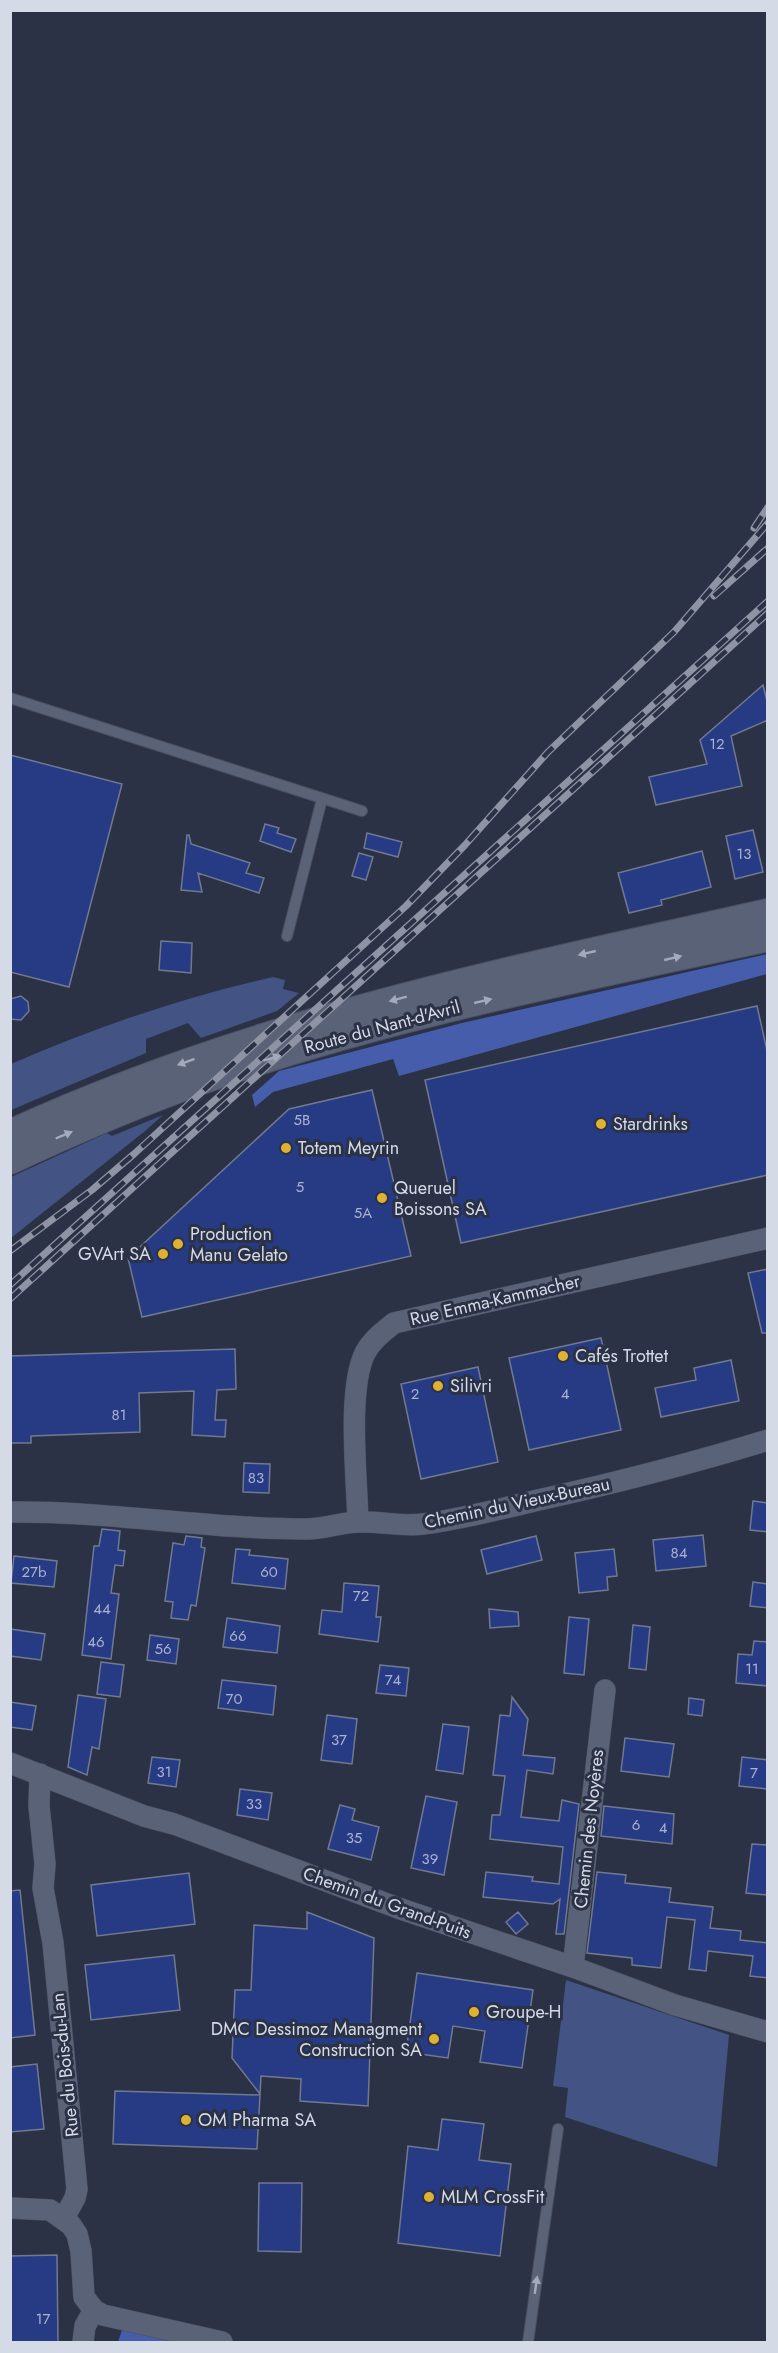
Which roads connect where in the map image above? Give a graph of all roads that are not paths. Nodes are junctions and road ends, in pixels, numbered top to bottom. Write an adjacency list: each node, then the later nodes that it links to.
1 (10, 698): 2 (lane)
2 (321, 799): 3 (lane); 5 (lane)
3 (362, 811)
4 (768, 913): 7 (main road, Route du Nant-d'Avril, one-way to 7)
5 (288, 936)
6 (768, 937): 8 (main road, Route du Nant-d'Avril, one-way to 6)
7 (10, 1134)
8 (10, 1160)
9 (768, 1238): 12 (street, Rue Emma-Kammacher)
10 (768, 1440): 12 (street, Chemin du Vieux-Bureau)
11 (10, 1512): 12 (street, Chemin du Vieux-Bureau)
12 (358, 1521)
13 (605, 1690): 16 (street, Chemin des Noyères)
14 (10, 1763): 15 (street, Chemin du Grand-Puits)
15 (40, 1774): 16 (street, Chemin du Grand-Puits); 20 (street, Rue du Bois-du-Lan)
16 (573, 1967): 17 (street, Chemin du Grand-Puits)
17 (768, 2032)
18 (558, 2130): 24 (lane, one-way to 18)
19 (10, 2208): 20 (street)
20 (64, 2218): 21 (street)
21 (94, 2310): 22 (street); 23 (street)
22 (83, 2343)
23 (222, 2343)
24 (528, 2343)

